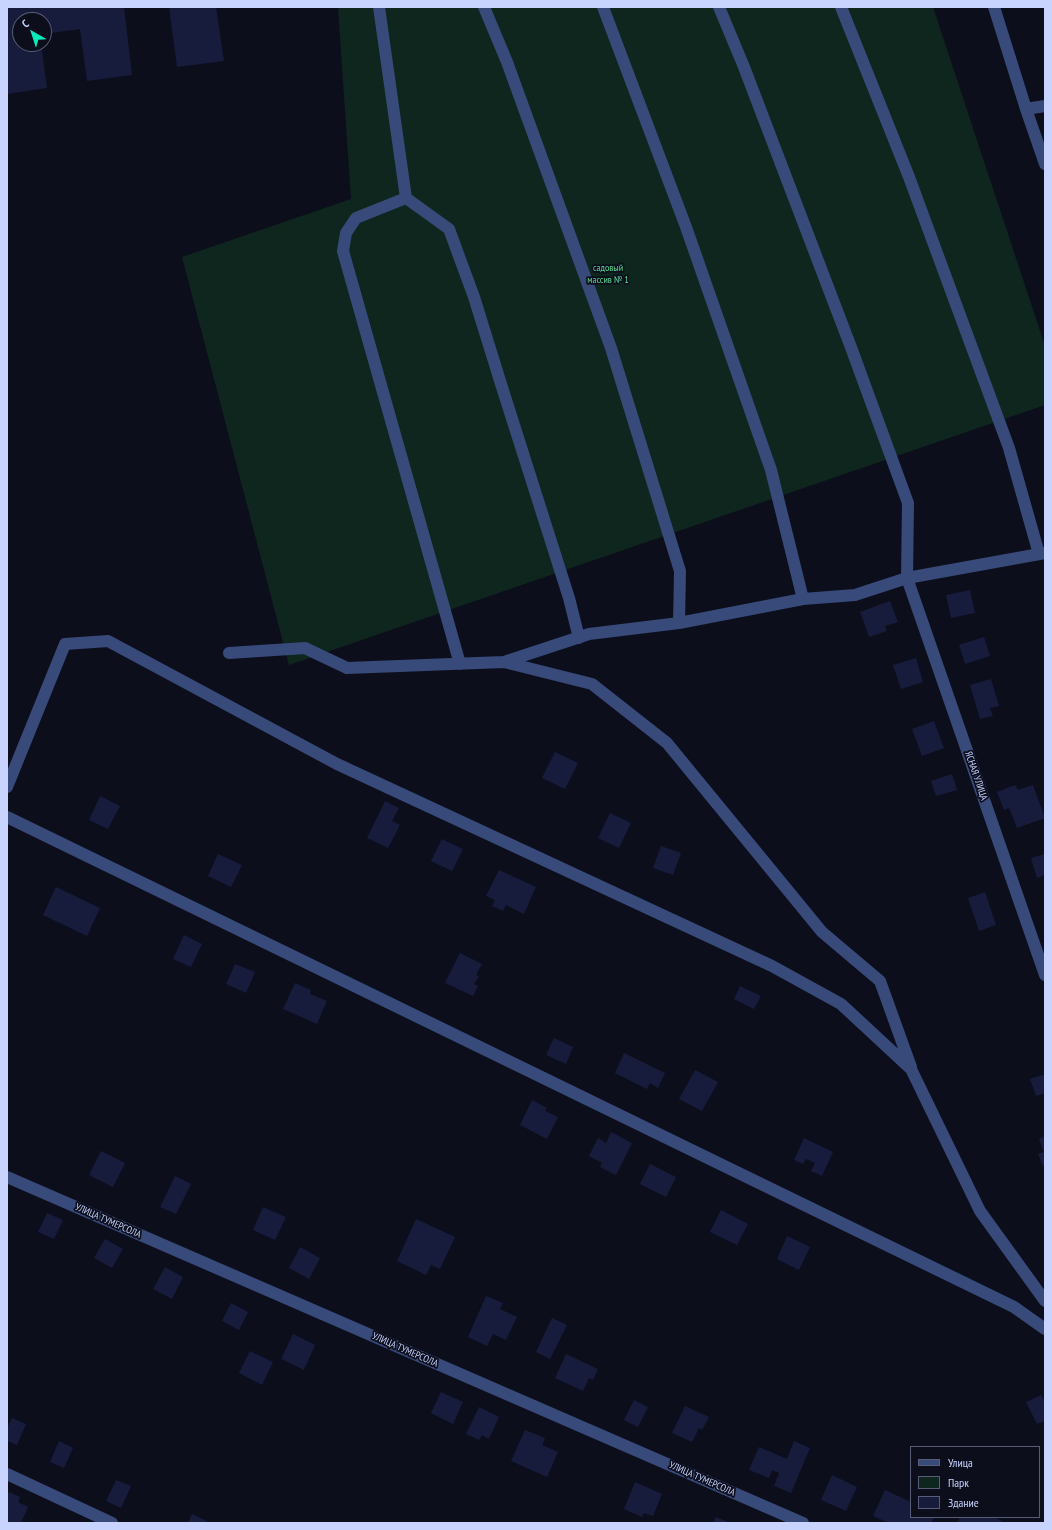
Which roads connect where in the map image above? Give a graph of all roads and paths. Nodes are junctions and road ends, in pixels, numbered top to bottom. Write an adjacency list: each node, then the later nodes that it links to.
1 (379, 7): 10 (street)
2 (484, 7): 14 (street)
3 (603, 7): 13 (street)
4 (719, 7): 12 (street, ЯСНАЯ УЛИЦА)
5 (841, 7): 11 (street)
6 (994, 7): 8 (street)
7 (1045, 106): 8 (street)
8 (1026, 109): 9 (street)
9 (1045, 164)
10 (406, 198): 15 (street); 18 (street)
11 (1042, 554): 12 (street)
12 (907, 578): 13 (street); 21 (street, ЯСНАЯ УЛИЦА)
13 (803, 599): 14 (street)
14 (679, 623): 15 (street)
15 (579, 638): 17 (street)
16 (229, 653): 18 (street)
17 (504, 662): 18 (street); 22 (street)
18 (460, 664)
19 (7, 788): 22 (street)
20 (7, 816): 25 (street)
21 (1045, 974)
22 (911, 1069): 24 (street)
23 (7, 1177): 28 (street, УЛИЦА ТУМЕРСОЛА)
24 (1045, 1301)
25 (1045, 1329)
26 (7, 1474): 27 (street)
27 (112, 1523)
28 (803, 1523)

